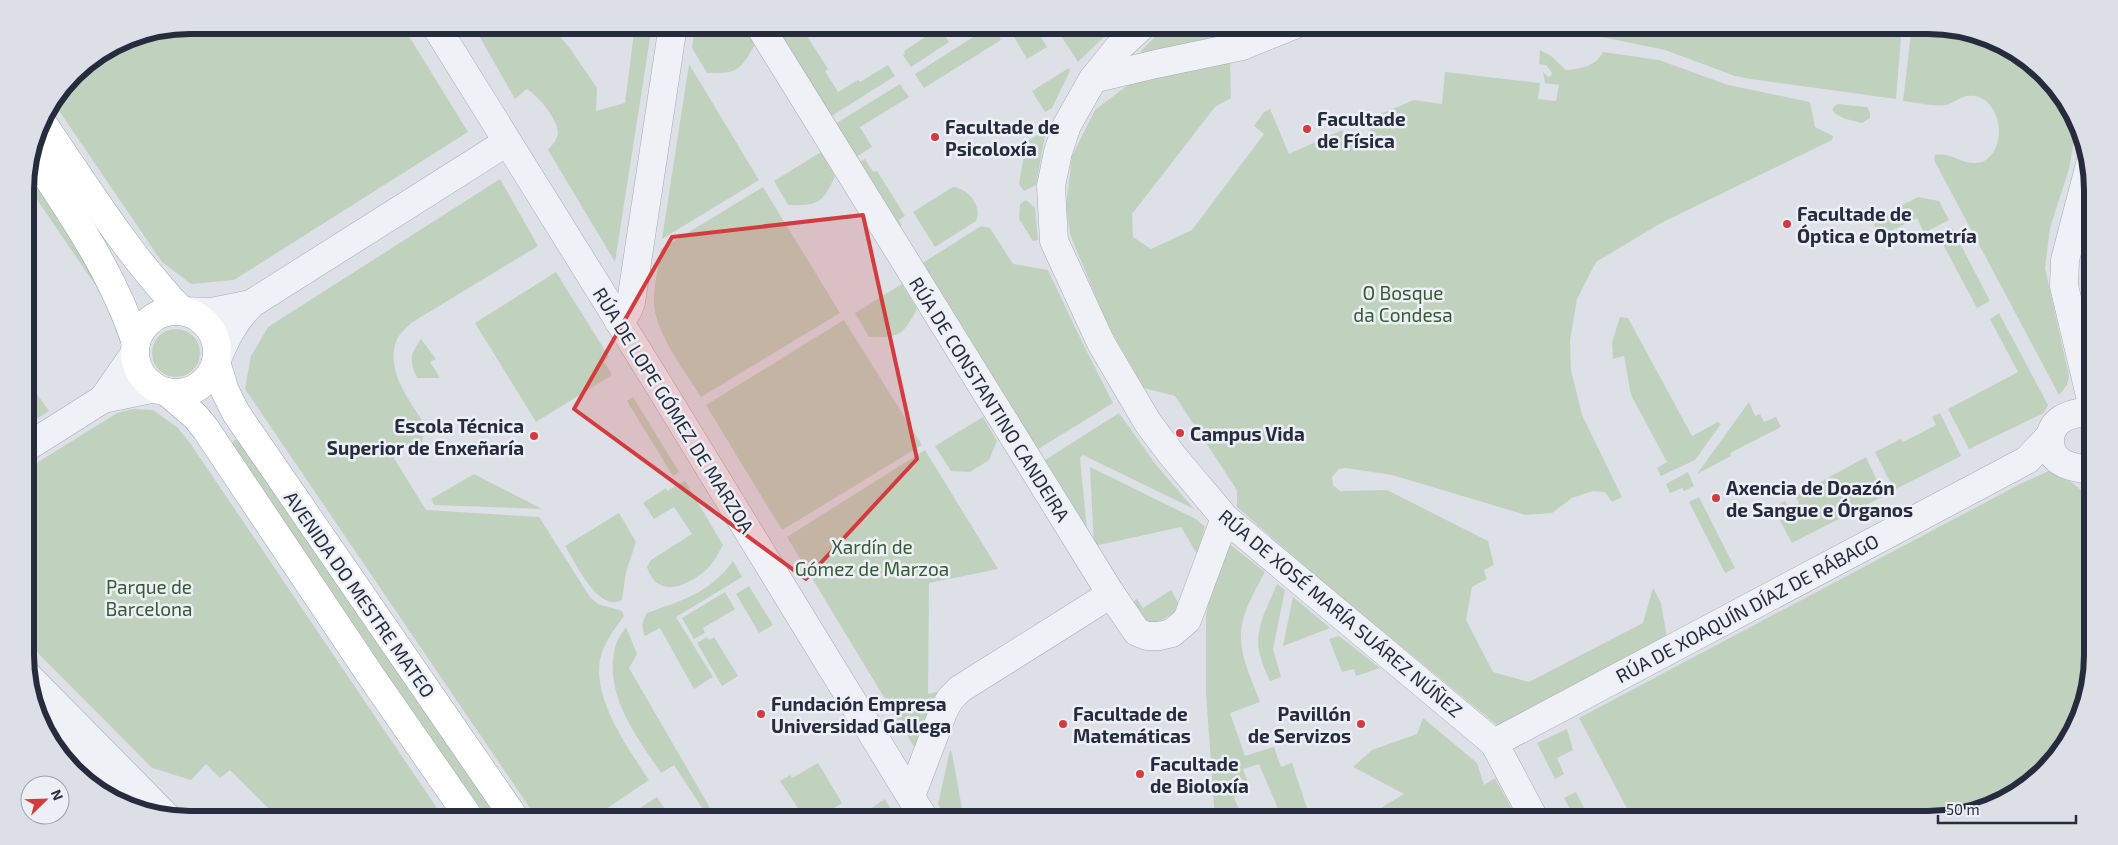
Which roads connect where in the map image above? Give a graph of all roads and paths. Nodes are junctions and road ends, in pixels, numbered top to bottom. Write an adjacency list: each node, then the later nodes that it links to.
1 (441, 34): 8 (street, RÚA DE LOPE GÓMEZ DE MARZOA)
2 (672, 34): 13 (street)
3 (765, 34): 27 (street, RÚA DE CONSTANTINO CANDEIRA)
4 (1133, 34): 6 (street, RÚA DE XOSÉ MARÍA SUÁREZ NÚÑEZ)
5 (1272, 34): 6 (street)
6 (1093, 79): 26 (street, RÚA DE XOSÉ MARÍA SUÁREZ NÚÑEZ)
7 (47, 128): 12 (main road)
8 (508, 142): 11 (street); 13 (street, RÚA DE LOPE GÓMEZ DE MARZOA)
9 (37, 161): 14 (main road)
10 (2084, 190): 16 (street)
11 (251, 304): 12 (street); 15 (street)
12 (182, 311): 14 (main road); 15 (main road)
13 (619, 322): 33 (street, RÚA DE LOPE GÓMEZ DE MARZOA)
14 (135, 348): 17 (main road); 18 (street)
15 (216, 362): 17 (main road); 36 (main road, AVENIDA DO MESTRE MATEO)
16 (2084, 370)
17 (162, 390): 18 (street); 35 (main road, AVENIDA DO MESTRE MATEO)
18 (103, 398): 21 (street)
19 (2084, 412): 20 (street, RÚA DE XOAQUÍN DÍAZ DE RÁBAGO)
20 (2050, 436): 22 (street, RÚA DE XOAQUÍN DÍAZ DE RÁBAGO); 24 (street)
21 (34, 442)
22 (2027, 460): 24 (street); 31 (street, RÚA DE XOAQUÍN DÍAZ DE RÁBAGO)
23 (2084, 462): 24 (street)
24 (2065, 465): 25 (street)
25 (2084, 469)
26 (1225, 518): 27 (street, RÚA DE CONSTANTINO CANDEIRA); 31 (street, RÚA DE XOSÉ MARÍA SUÁREZ NÚÑEZ)
27 (1110, 594): 33 (street)
28 (38, 689): 30 (street)
29 (55, 733): 30 (street)
30 (78, 743): 32 (street); 34 (street)
31 (1494, 743): 38 (street, RÚA DE XOSÉ MARÍA SUÁREZ NÚÑEZ)
32 (107, 787)
33 (911, 796): 37 (street, RÚA DE LOPE GÓMEZ DE MARZOA)
34 (155, 807)
35 (465, 811)
36 (510, 811)
37 (920, 811)
38 (1530, 811)

